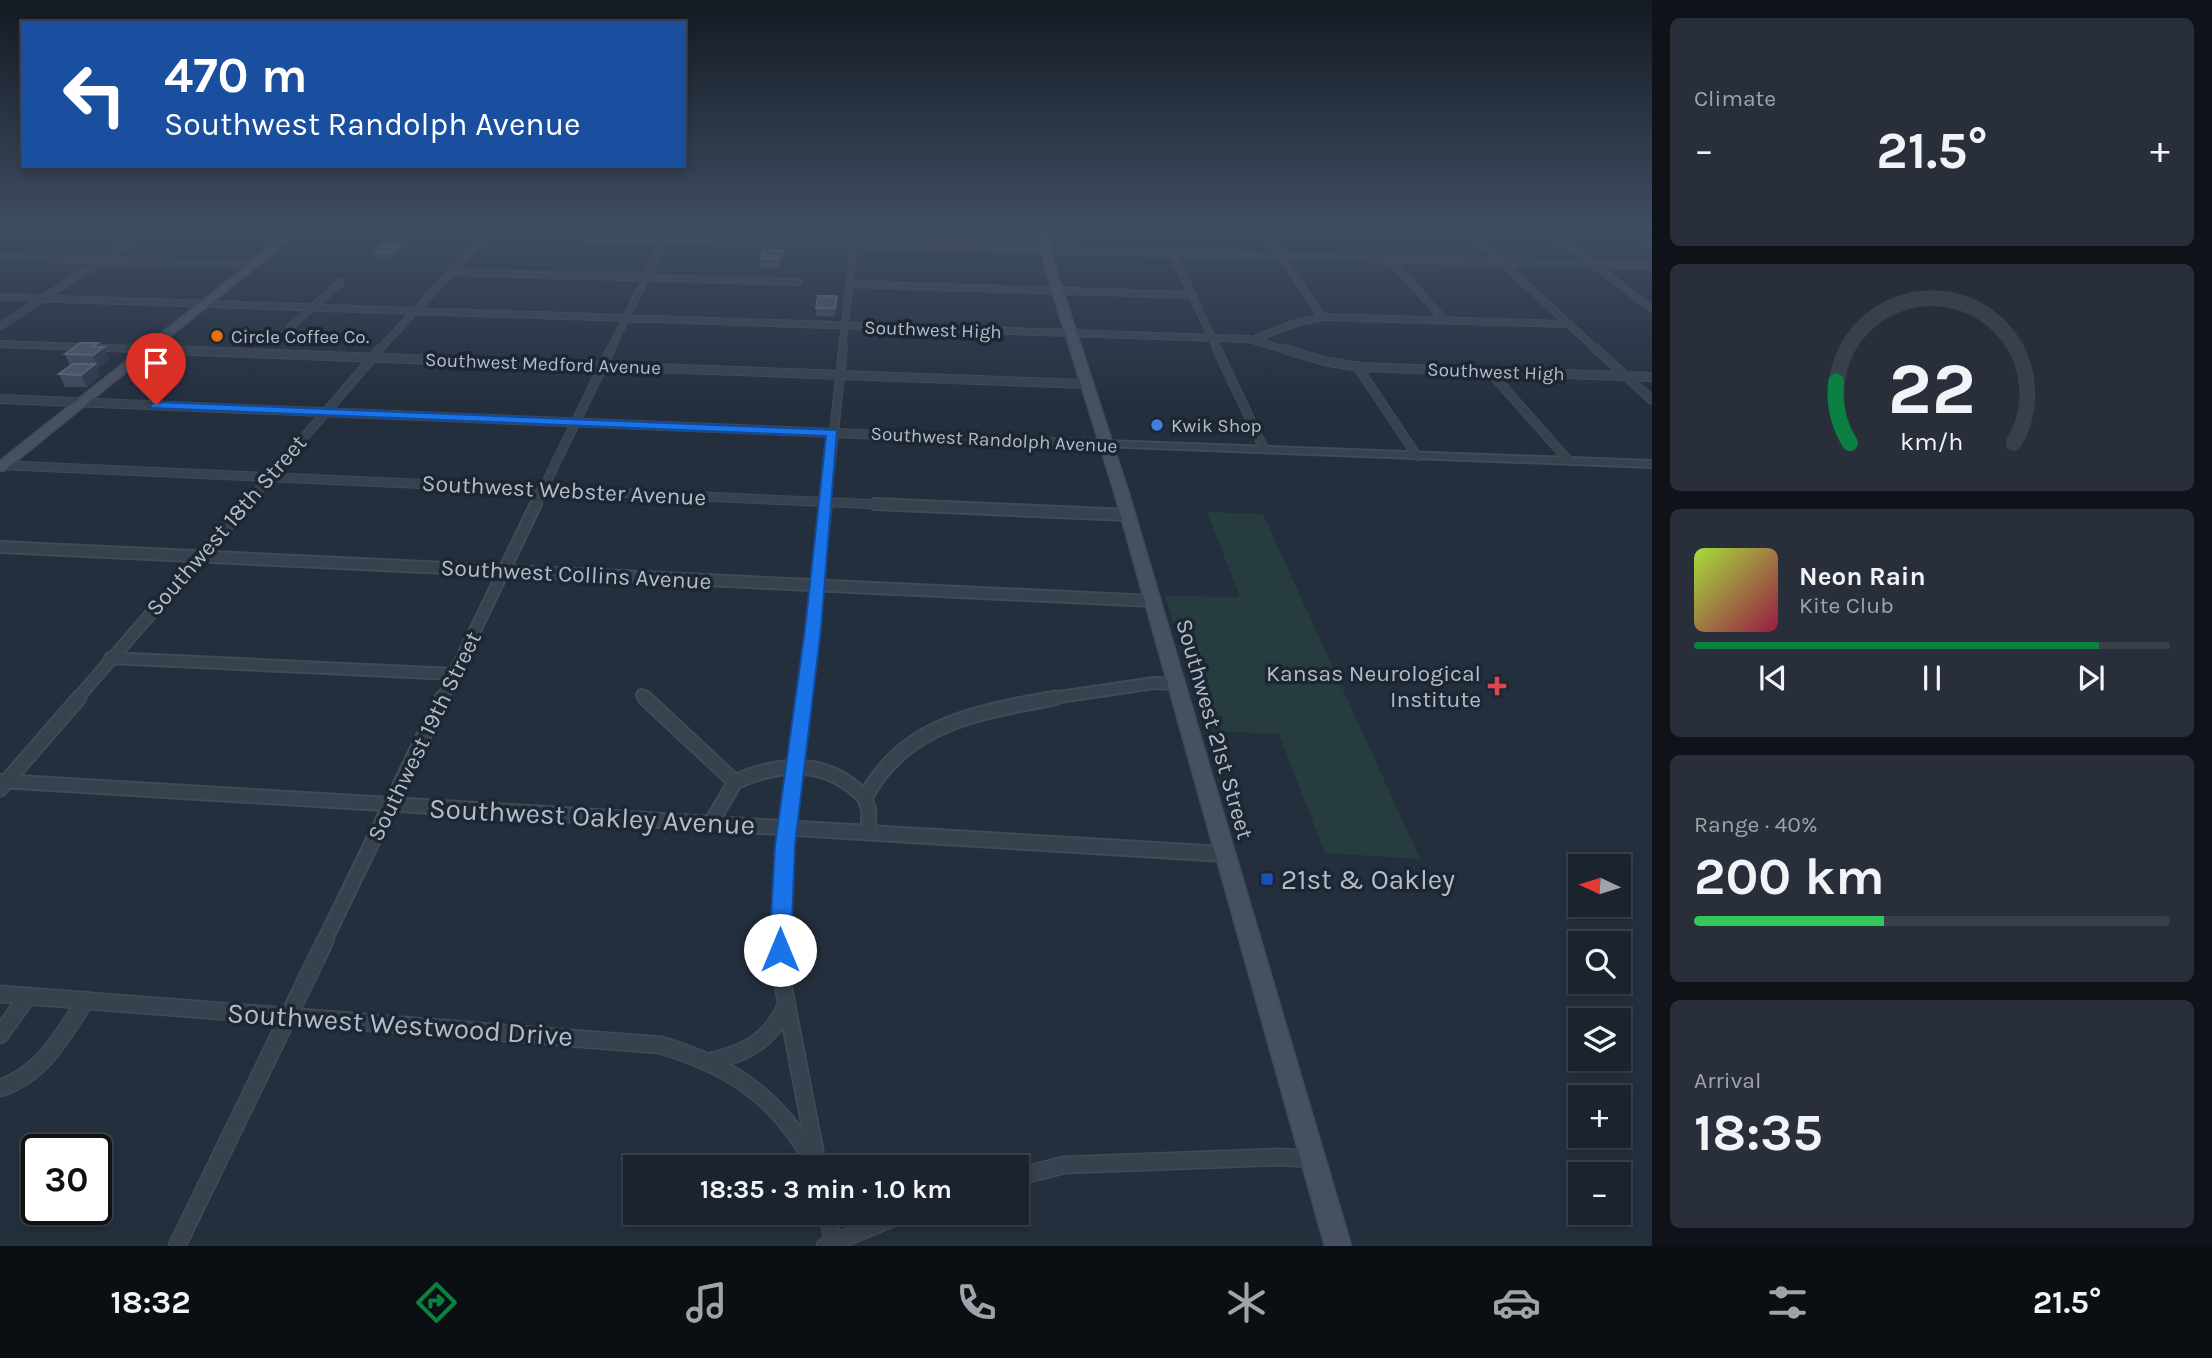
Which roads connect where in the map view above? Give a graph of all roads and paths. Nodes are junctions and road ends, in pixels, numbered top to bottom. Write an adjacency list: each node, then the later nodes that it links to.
1 (65, 285): 17 (street)
2 (228, 285): 18 (main road)
3 (337, 285): 19 (street)
4 (439, 285): 21 (street, Southwest 18th Street)
5 (642, 285): 23 (street, Southwest 19th Street)
6 (850, 285): 26 (street)
7 (890, 285): 14 (street)
8 (1058, 285): 14 (main road, Southwest 21st Street)
9 (1188, 285): 15 (street)
10 (1301, 285): 22 (street)
11 (1413, 285): 24 (street)
12 (1527, 285): 25 (street)
13 (1621, 285): 20 (street)
14 (1059, 290): 15 (street); 29 (main road, Southwest 21st Street)
15 (1193, 295): 30 (street)
16 (0, 297): 17 (street, Southwest High)
17 (44, 299): 18 (street, Southwest High); 27 (street)
18 (204, 304): 19 (street, Southwest High); 33 (main road)
19 (312, 307): 21 (street, Southwest High); 28 (street)
20 (1652, 309)
21 (413, 311): 23 (street, Southwest High); 34 (street, Southwest 18th Street)
22 (1322, 317): 24 (street); 31 (street)
23 (626, 318): 26 (street, Southwest High); 35 (street, Southwest 19th Street)
24 (1444, 320): 25 (street)
25 (1570, 324): 39 (street)
26 (844, 326): 29 (street, Southwest High); 38 (street)
27 (0, 327)
28 (290, 327)
29 (1070, 333): 30 (street, Southwest High); 41 (main road, Southwest 21st Street)
30 (1213, 338): 31 (street, Southwest High); 49 (street)
31 (1249, 339): 36 (street, Southwest High)
32 (0, 344): 33 (street, Southwest Medford Avenue)
33 (147, 349): 34 (street, Southwest Medford Avenue); 44 (main road)
34 (373, 357): 35 (street, Southwest Medford Avenue); 45 (street, Southwest 18th Street)
35 (604, 365): 38 (street, Southwest Medford Avenue); 46 (street, Southwest 19th Street)
36 (1357, 366): 37 (street, Southwest High); 50 (street)
37 (1489, 371): 39 (street, Southwest High); 51 (street)
38 (839, 374): 41 (street, Southwest Medford Avenue); 47 (street)
39 (1626, 376): 40 (street, Southwest High); 43 (street)
40 (1652, 376)
41 (1086, 384): 48 (main road, Southwest 21st Street)
42 (0, 399): 44 (street, Southwest Randolph Avenue)
43 (1652, 400)
44 (82, 402): 45 (street, Southwest Randolph Avenue); 53 (main road)
45 (325, 412): 46 (street, Southwest Randolph Avenue); 54 (street, Southwest 18th Street)
46 (576, 422): 47 (street, Southwest Randolph Avenue); 55 (street, Southwest 19th Street)
47 (833, 432): 48 (street, Southwest Randolph Avenue); 56 (street)
48 (1105, 444): 49 (street, Southwest Randolph Avenue); 57 (main road, Southwest 21st Street)
49 (1264, 449): 50 (street, Southwest Randolph Avenue)
50 (1417, 456): 51 (street, Southwest Randolph Avenue)
51 (1569, 461): 52 (street, Southwest Randolph Avenue)
52 (1652, 464)
53 (1, 466): 54 (street, Southwest Webster Avenue)
54 (268, 478): 55 (street, Southwest Webster Avenue); 59 (street, Southwest 18th Street)
55 (544, 489): 56 (street, Southwest Webster Avenue); 60 (street, Southwest 19th Street)
56 (826, 502): 57 (street, Southwest Webster Avenue); 61 (street)
57 (1128, 515): 62 (main road, Southwest 21st Street)
58 (0, 547): 59 (street, Southwest Collins Avenue)
59 (198, 557): 60 (street, Southwest Collins Avenue); 63 (street, Southwest 18th Street)
60 (504, 571): 61 (street, Southwest Collins Avenue); 64 (street, Southwest 19th Street)
61 (817, 585): 62 (street, Southwest Collins Avenue); 67 (street)
62 (1153, 601): 65 (main road, Southwest 21st Street)
63 (110, 658): 64 (street); 69 (street, Southwest 18th Street)
64 (454, 674): 71 (street, Southwest 19th Street)
65 (1177, 684): 70 (street); 75 (main road, Southwest 21st Street)
66 (642, 695): 68 (street)
67 (795, 766): 68 (street); 70 (street); 73 (street)
68 (734, 782): 72 (street)
69 (2, 784): 71 (street, Southwest Oakley Avenue)
70 (865, 798): 74 (street)
71 (391, 804): 72 (street, Southwest Oakley Avenue); 80 (street, Southwest 19th Street)
72 (711, 823): 73 (street, Southwest Oakley Avenue)
73 (787, 828): 74 (street, Southwest Oakley Avenue); 79 (street)
74 (868, 832): 75 (street, Southwest Oakley Avenue)
75 (1225, 854): 86 (main road, Southwest 21st Street)
76 (0, 994): 77 (street, Southwest Westwood Drive)
77 (28, 996): 78 (street, Southwest Westwood Drive); 81 (street)
78 (86, 1000): 80 (street, Southwest Westwood Drive); 83 (street)
79 (787, 1004): 82 (street); 85 (street)
80 (288, 1016): 82 (street, Southwest Westwood Drive); 91 (street, Southwest 19th Street)
81 (0, 1035)
82 (712, 1061): 84 (street, Southwest Westwood Drive)
83 (0, 1088)
84 (810, 1155)
85 (815, 1155)
86 (1313, 1159): 87 (street); 92 (main road, Southwest 21st Street)
87 (1029, 1174)
88 (828, 1225): 90 (street)
89 (877, 1225): 90 (street)
90 (831, 1245)
91 (177, 1246)
92 (1338, 1246)

